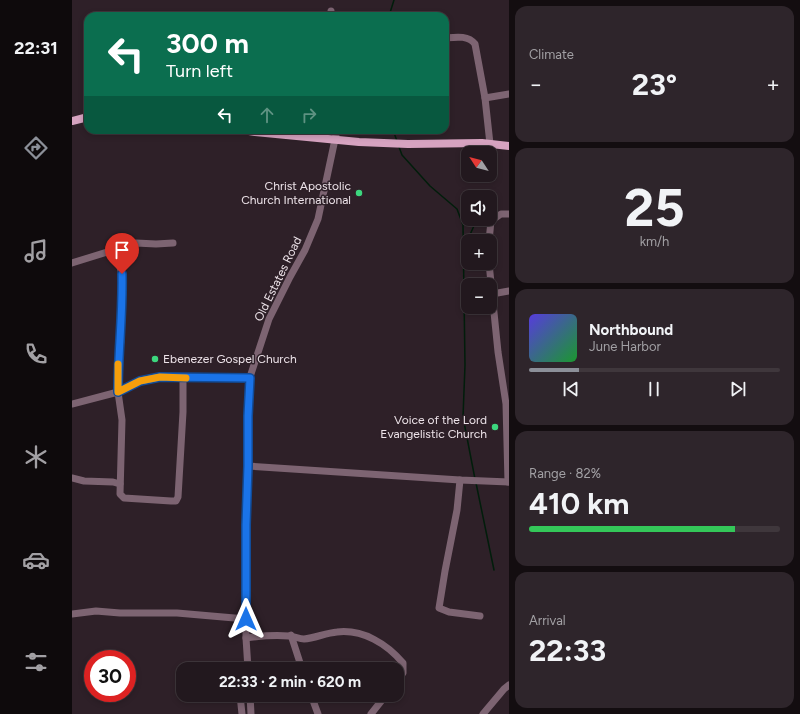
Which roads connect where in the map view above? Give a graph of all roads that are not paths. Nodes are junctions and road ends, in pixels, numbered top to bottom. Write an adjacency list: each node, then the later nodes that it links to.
1 (449, 38): 3 (street)
2 (509, 94): 3 (street)
3 (485, 98): 9 (street)
4 (84, 118): 5 (main road)
5 (72, 121)
6 (276, 134): 8 (main road)
7 (336, 134): 8 (street, Old Estates Road)
8 (335, 140): 9 (main road); 20 (street, Old Estates Road)
9 (490, 144): 10 (main road)
10 (509, 146)
11 (509, 214): 12 (street)
12 (490, 234)
13 (173, 243): 14 (street)
14 (115, 250): 15 (street); 21 (street)
15 (72, 263)
16 (509, 291): 17 (street)
17 (497, 293)
18 (494, 314): 23 (street)
19 (183, 378): 20 (street); 21 (street); 28 (street)
20 (250, 378): 24 (street, Old Estates Road)
21 (118, 392): 22 (street); 28 (street)
22 (72, 404)
23 (508, 404): 27 (street)
24 (248, 466): 26 (street); 31 (street, Old Estates Road)
25 (72, 478): 28 (street)
26 (460, 480): 27 (street); 30 (street)
27 (509, 482)
28 (120, 484)
29 (72, 614): 31 (street)
30 (480, 616)
31 (246, 619): 33 (street, Old Estates Road)
32 (291, 636): 33 (street); 35 (street); 36 (street)
33 (246, 638): 34 (street, Old Estates Road)
34 (248, 662)
35 (300, 662)
36 (402, 662)
37 (509, 685): 46 (street)
38 (241, 702): 43 (street)
39 (250, 702): 44 (street)
40 (314, 702): 45 (street)
41 (382, 702): 42 (street)
42 (376, 712)
43 (242, 714)
44 (251, 714)
45 (318, 714)
46 (483, 714)

